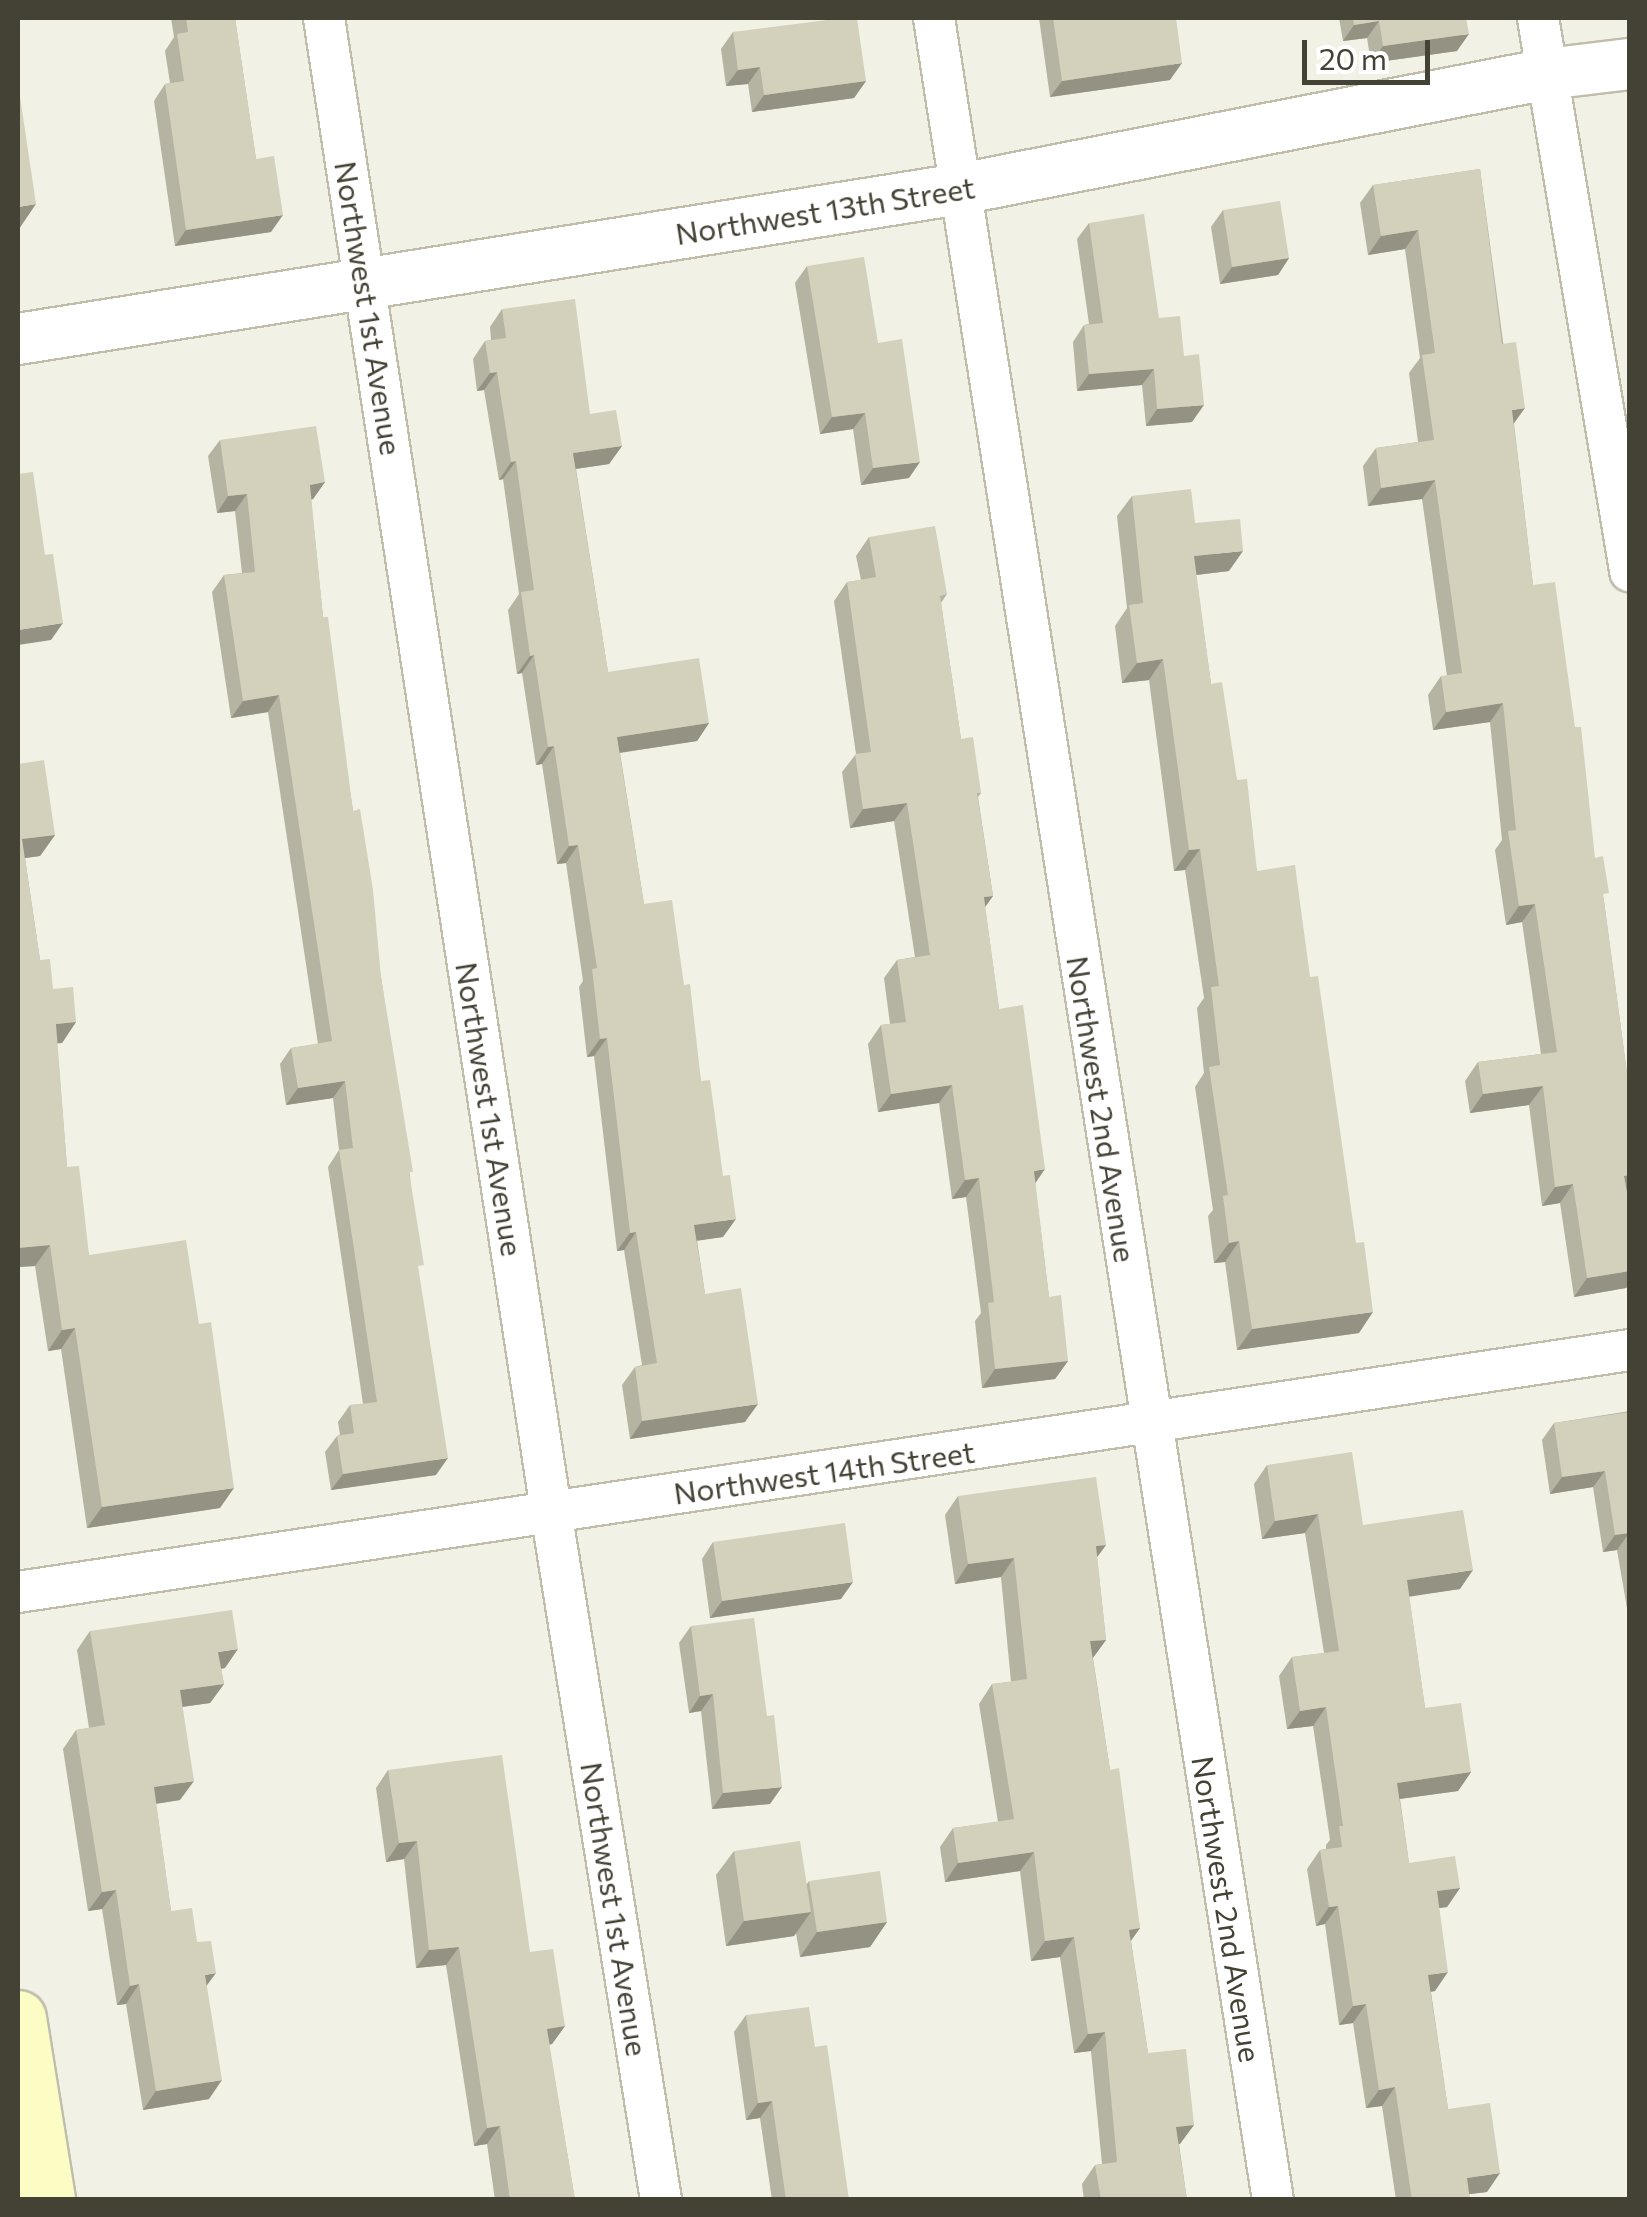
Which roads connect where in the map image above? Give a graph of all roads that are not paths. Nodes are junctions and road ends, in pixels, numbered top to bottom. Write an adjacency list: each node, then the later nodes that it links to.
1 (324, 18): 7 (street, Northwest 1st Avenue)
2 (934, 18): 6 (street, Northwest 2nd Avenue)
3 (1538, 18): 5 (street)
4 (1630, 64): 5 (street, Northwest 13th Street)
5 (1547, 74): 6 (street, Northwest 13th Street); 9 (street)
6 (960, 188): 7 (street, Northwest 13th Street); 11 (street, Northwest 2nd Avenue)
7 (366, 286): 8 (street, Northwest 13th Street); 12 (street, Northwest 1st Avenue)
8 (18, 339)
9 (1630, 571)
10 (1630, 1350): 11 (street, Northwest 14th Street)
11 (1151, 1424): 12 (street, Northwest 14th Street); 17 (street, Northwest 2nd Avenue)
12 (551, 1512): 13 (street, Northwest 14th Street); 16 (street, Northwest 1st Avenue)
13 (18, 1592)
14 (18, 2018): 15 (main road)
15 (46, 2200)
16 (661, 2200)
17 (1273, 2200)

